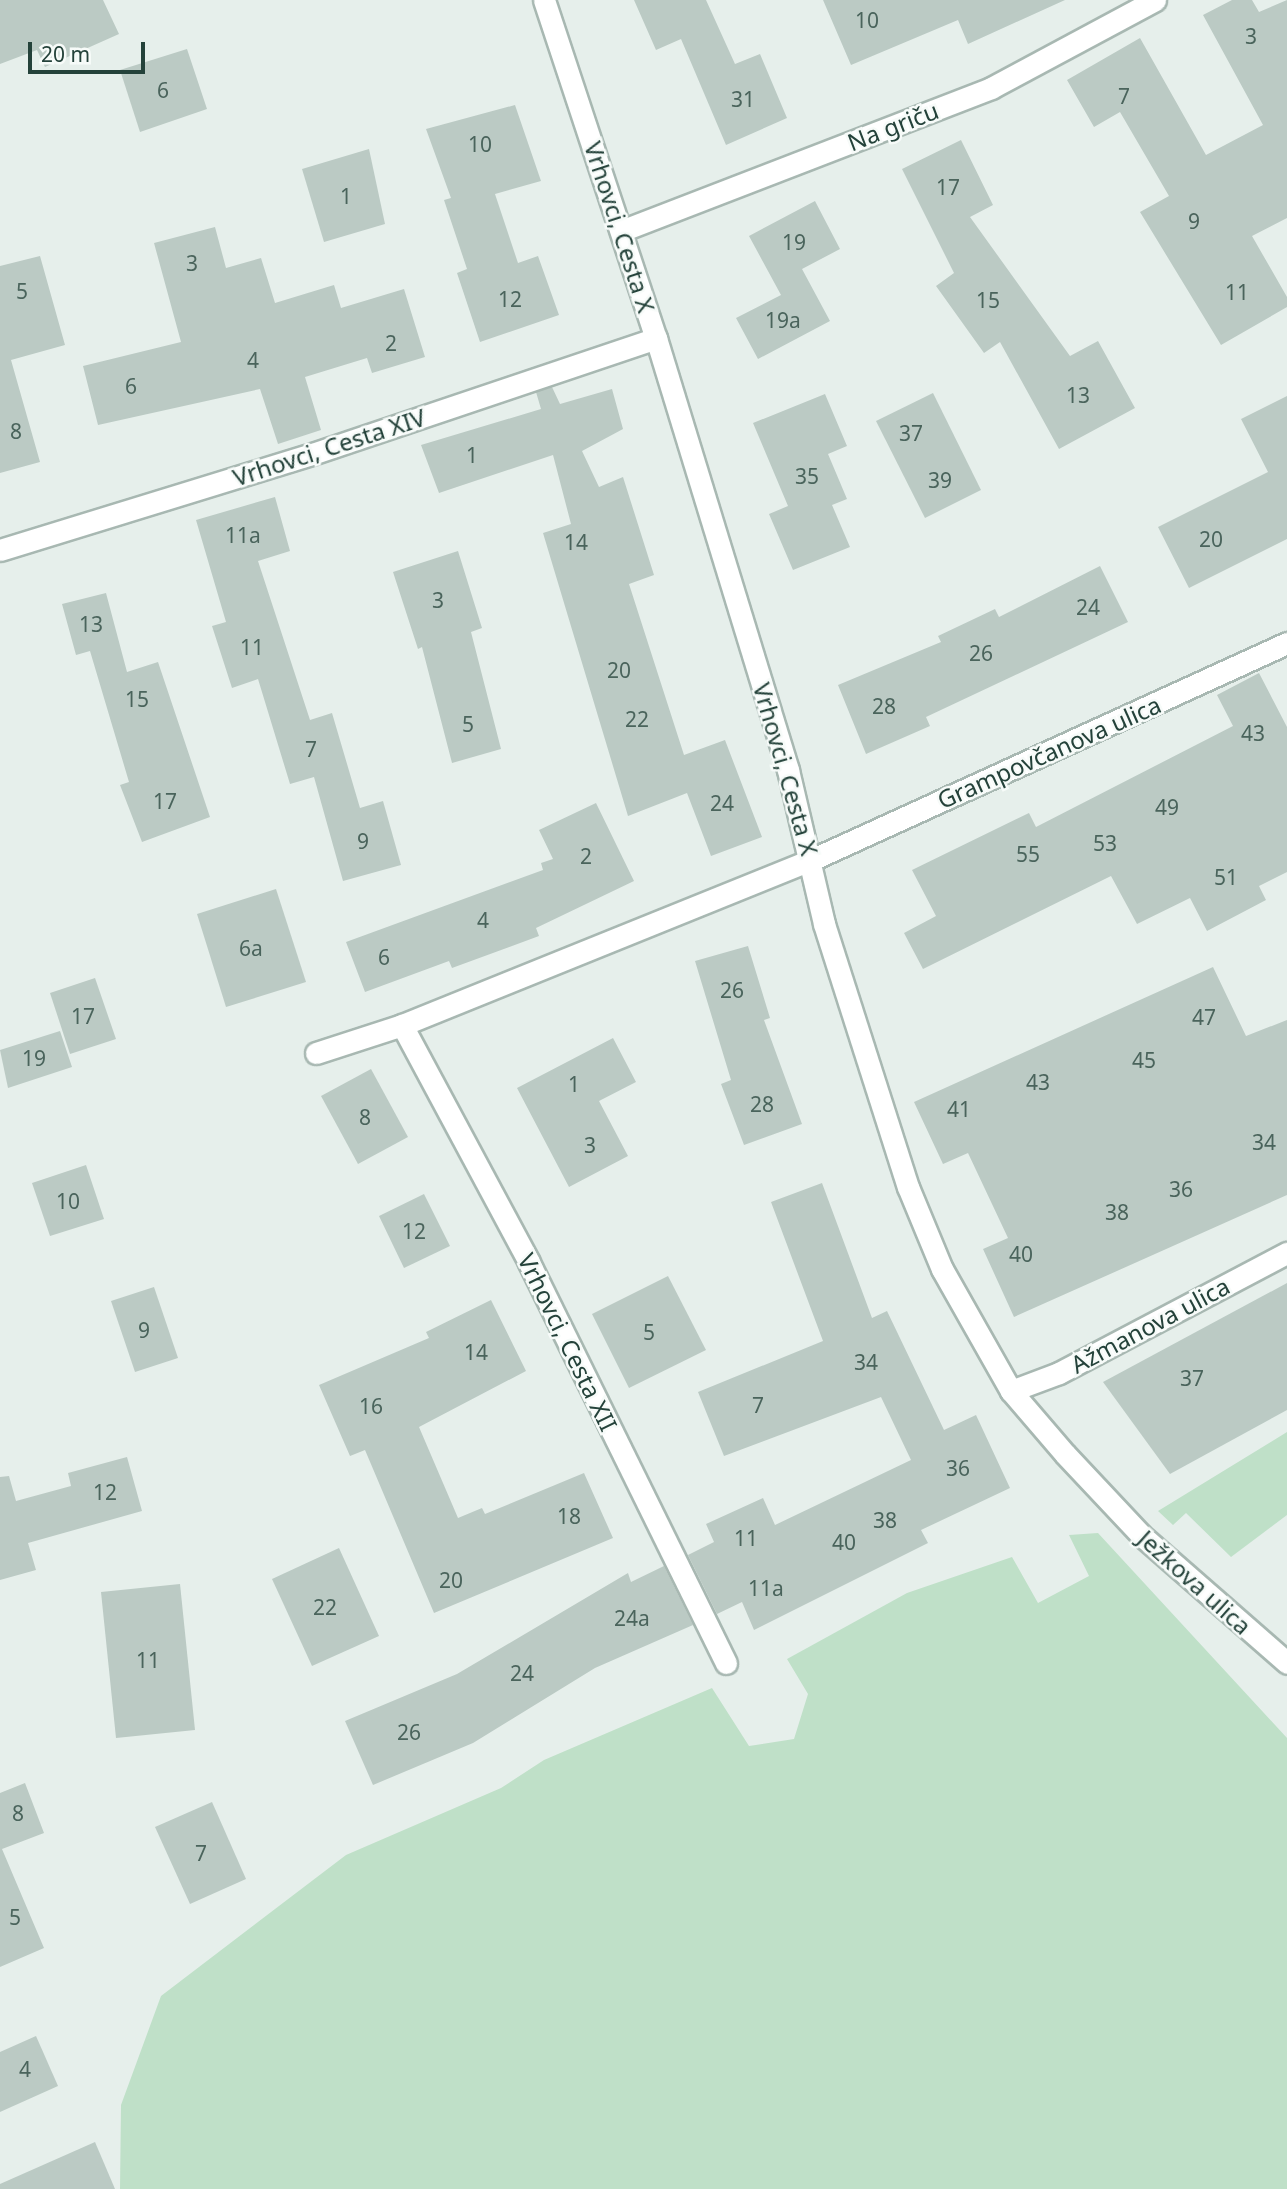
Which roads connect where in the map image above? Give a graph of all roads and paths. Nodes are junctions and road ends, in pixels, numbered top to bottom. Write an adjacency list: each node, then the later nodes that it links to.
1 (544, 0): 3 (street, Vrhovci, Cesta X)
2 (1155, 0): 3 (street, Na griču)
3 (621, 232): 4 (street, Vrhovci, Cesta X)
4 (656, 338): 5 (street, Vrhovci, Cesta XIV); 7 (street, Vrhovci, Cesta X)
5 (0, 550)
6 (1287, 643): 7 (street, Grampovčanova ulica)
7 (811, 860): 8 (street); 11 (street, Vrhovci, Cesta X)
8 (401, 1025): 9 (street); 13 (street, Vrhovci, Cesta XII)
9 (316, 1053)
10 (1287, 1253): 11 (street, Ažmanova ulica)
11 (1011, 1391): 12 (street, Vrhovci, Cesta X)
12 (1105, 1497): 14 (street, Ježkova ulica)
13 (726, 1663)
14 (1287, 1663)

